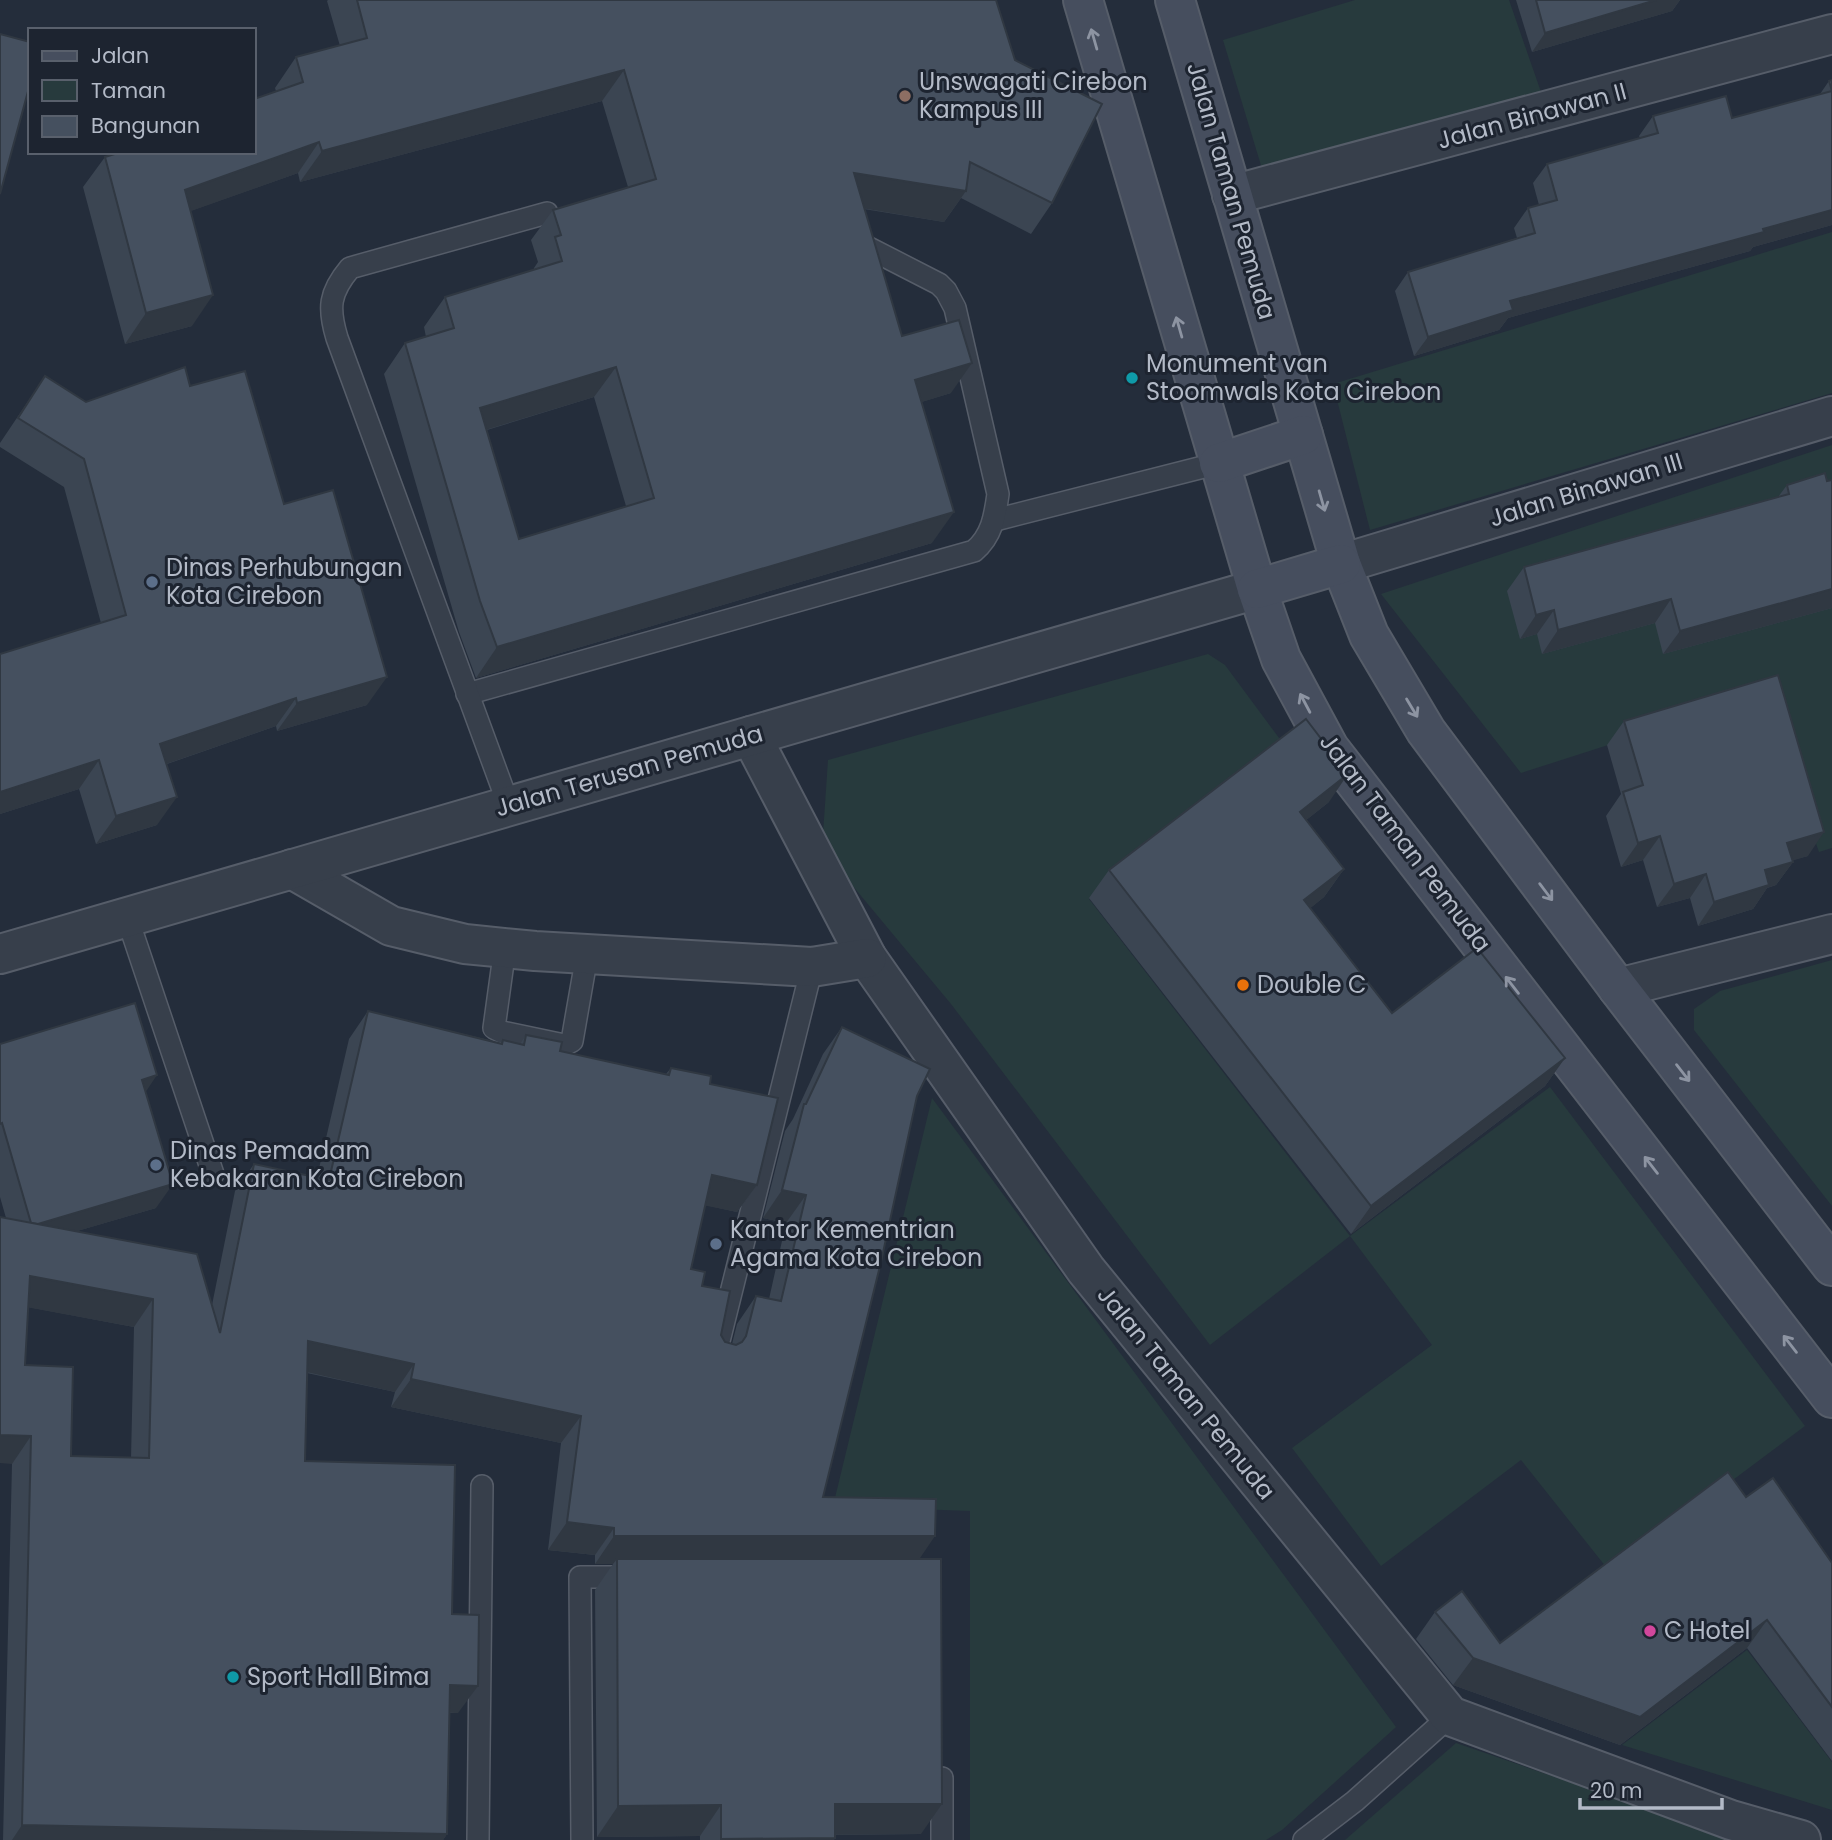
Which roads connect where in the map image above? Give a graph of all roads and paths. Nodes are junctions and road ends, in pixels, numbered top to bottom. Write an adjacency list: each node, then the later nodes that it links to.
1 (1083, 0): 9 (street, Jalan Taman Pemuda, one-way to 1)
2 (1175, 0): 4 (street, Jalan Taman Pemuda)
3 (1832, 34): 4 (street, Jalan Binawan II)
4 (1232, 195): 8 (street, Jalan Taman Pemuda)
5 (547, 213): 13 (lane)
6 (863, 245): 10 (lane)
7 (1832, 416): 11 (street, Jalan Binawan III)
8 (1303, 435): 9 (street); 11 (street, Jalan Taman Pemuda, one-way to 11)
9 (1219, 463): 10 (lane); 12 (street, Jalan Taman Pemuda)
10 (995, 520): 13 (lane)
11 (1340, 564): 12 (street); 24 (street, Jalan Taman Pemuda, one-way to 24)
12 (1257, 589): 14 (street, Jalan Terusan Pemuda); 28 (street, Jalan Taman Pemuda, one-way to 12)
13 (467, 694): 15 (lane)
14 (751, 736): 15 (street, Jalan Terusan Pemuda); 22 (street, Jalan Taman Pemuda)
15 (509, 806): 16 (street, Jalan Terusan Pemuda)
16 (292, 869): 17 (street, Jalan Terusan Pemuda); 19 (street)
17 (127, 917): 20 (street, Jalan Terusan Pemuda); 25 (lane)
18 (1832, 934): 24 (street)
19 (505, 948): 21 (street); 21 (lane)
20 (0, 954)
21 (587, 955): 23 (street)
22 (867, 958): 23 (street); 31 (street, Jalan Taman Pemuda)
23 (812, 967): 27 (lane)
24 (1618, 988): 26 (street, Jalan Taman Pemuda, one-way to 26)
25 (213, 1174)
26 (1832, 1266)
27 (714, 1360)
28 (1832, 1398)
29 (482, 1486): 33 (lane)
30 (650, 1577): 34 (lane)
31 (1450, 1716): 36 (lane); 37 (street)
32 (942, 1757): 35 (lane)
33 (478, 1840)
34 (582, 1840)
35 (942, 1840)
36 (1304, 1840)
37 (1801, 1840)

